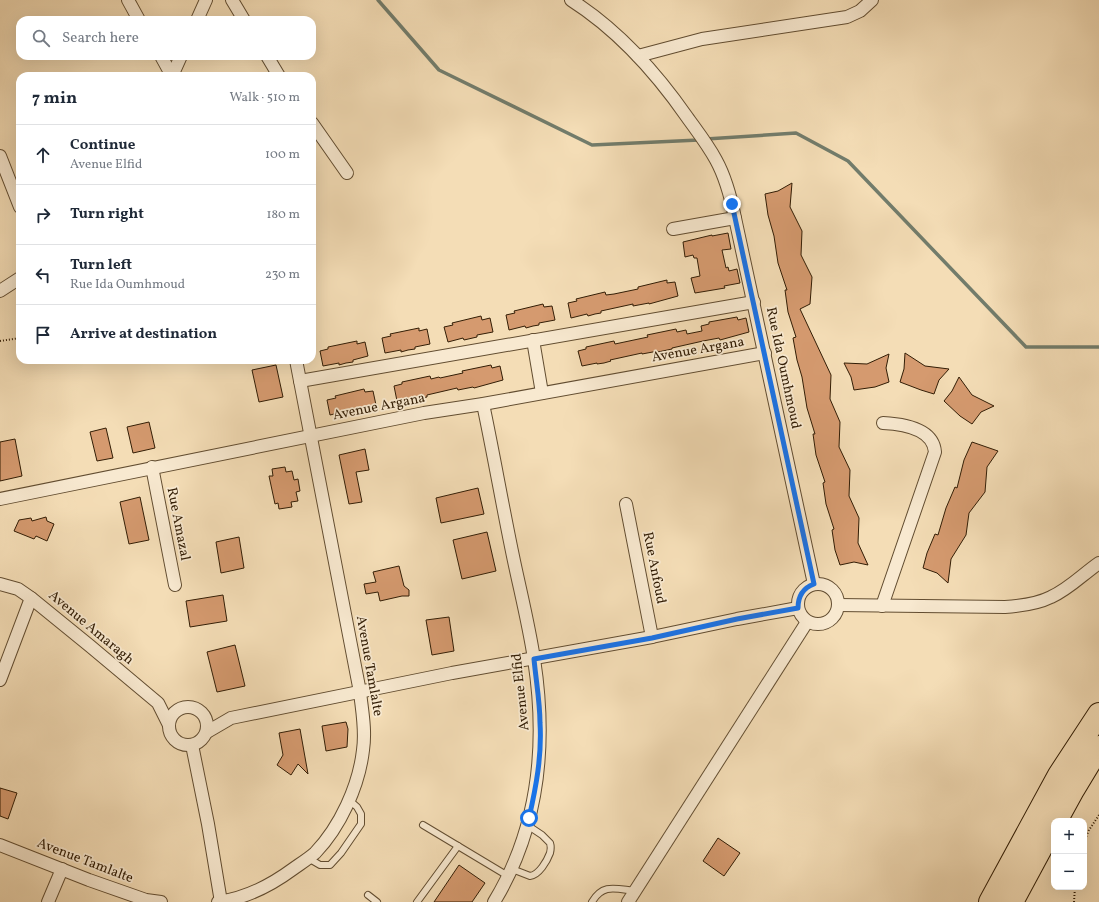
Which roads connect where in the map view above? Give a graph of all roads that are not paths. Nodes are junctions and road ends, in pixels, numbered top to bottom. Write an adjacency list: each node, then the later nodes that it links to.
1 (128, 0): 6 (street)
2 (206, 0): 7 (street)
3 (232, 0): 8 (street)
4 (571, 0): 9 (street, Rue Ida Oumhmoud)
5 (872, 0): 9 (street)
6 (137, 16)
7 (199, 16)
8 (242, 16)
9 (638, 56): 20 (street, Rue Ida Oumhmoud)
10 (163, 60): 13 (street)
11 (179, 60): 14 (street)
12 (269, 60): 15 (street)
13 (170, 72)
14 (174, 72)
15 (276, 72)
16 (316, 129): 18 (street)
17 (0, 156): 19 (street)
18 (347, 173)
19 (16, 197)
20 (736, 218): 21 (street); 24 (street, Rue Ida Oumhmoud)
21 (673, 229)
22 (16, 281): 23 (street)
23 (0, 291)
24 (754, 302): 25 (street); 26 (street, Rue Ida Oumhmoud)
25 (533, 340): 28 (street); 29 (street)
26 (765, 353): 29 (street, Avenue Argana); 38 (street, Rue Ida Oumhmoud)
27 (297, 364): 28 (street, Avenue Tamlalte)
28 (300, 381): 32 (street, Avenue Tamlalte)
29 (542, 393): 30 (street, Avenue Argana)
30 (483, 404): 32 (street, Avenue Argana); 46 (street, Avenue Elfid)
31 (883, 423): 42 (street)
32 (311, 436): 33 (street, Avenue Argana); 48 (street, Avenue Tamlalte)
33 (152, 467): 34 (street, Avenue Argana); 39 (street, Rue Amazal)
34 (0, 498)
35 (626, 504): 45 (street, Rue Anfoud)
36 (1099, 562): 42 (street)
37 (0, 584): 40 (street, Avenue Amaragh)
38 (814, 584): 41 (street); 43 (street)
39 (174, 586)
40 (31, 598): 47 (street); 49 (street, Avenue Amaragh)
41 (838, 605): 42 (street); 44 (street)
42 (882, 606)
43 (798, 608): 44 (street); 45 (street)
44 (807, 622): 68 (street)
45 (652, 638): 46 (street)
46 (534, 659): 48 (street); 61 (street, Avenue Elfid)
47 (0, 680)
48 (360, 692): 53 (street); 58 (street, Avenue Tamlalte)
49 (158, 703): 50 (street, Avenue Amaragh); 54 (street, Avenue Amaragh)
50 (181, 708): 51 (street); 54 (street)
51 (203, 714): 53 (street); 55 (street)
52 (1099, 714): 78 (highway)
53 (231, 718): 55 (street)
54 (169, 725): 56 (street)
55 (207, 732): 56 (street)
56 (192, 745): 72 (street)
57 (1099, 747): 59 (highway)
58 (348, 800): 65 (street, Avenue Tamlalte); 65 (lane)
59 (1058, 818)
60 (423, 825): 64 (lane)
61 (527, 825): 67 (street, Avenue Elfid); 67 (lane)
62 (1051, 830): 79 (highway)
63 (0, 845): 66 (street, Avenue Tamlalte)
64 (458, 846): 67 (lane); 74 (lane)
65 (308, 858): 72 (street, Avenue Tamlalte)
66 (62, 869): 70 (street); 71 (street, Avenue Tamlalte)
67 (510, 873): 75 (street, Avenue Elfid)
68 (635, 891): 76 (lane); 77 (street)
69 (368, 896): 73 (lane)
70 (48, 902)
71 (161, 902)
72 (220, 902)
73 (377, 902)
74 (417, 902)
75 (494, 902)
76 (592, 902)
77 (628, 902)
78 (990, 902)
79 (1012, 902)

